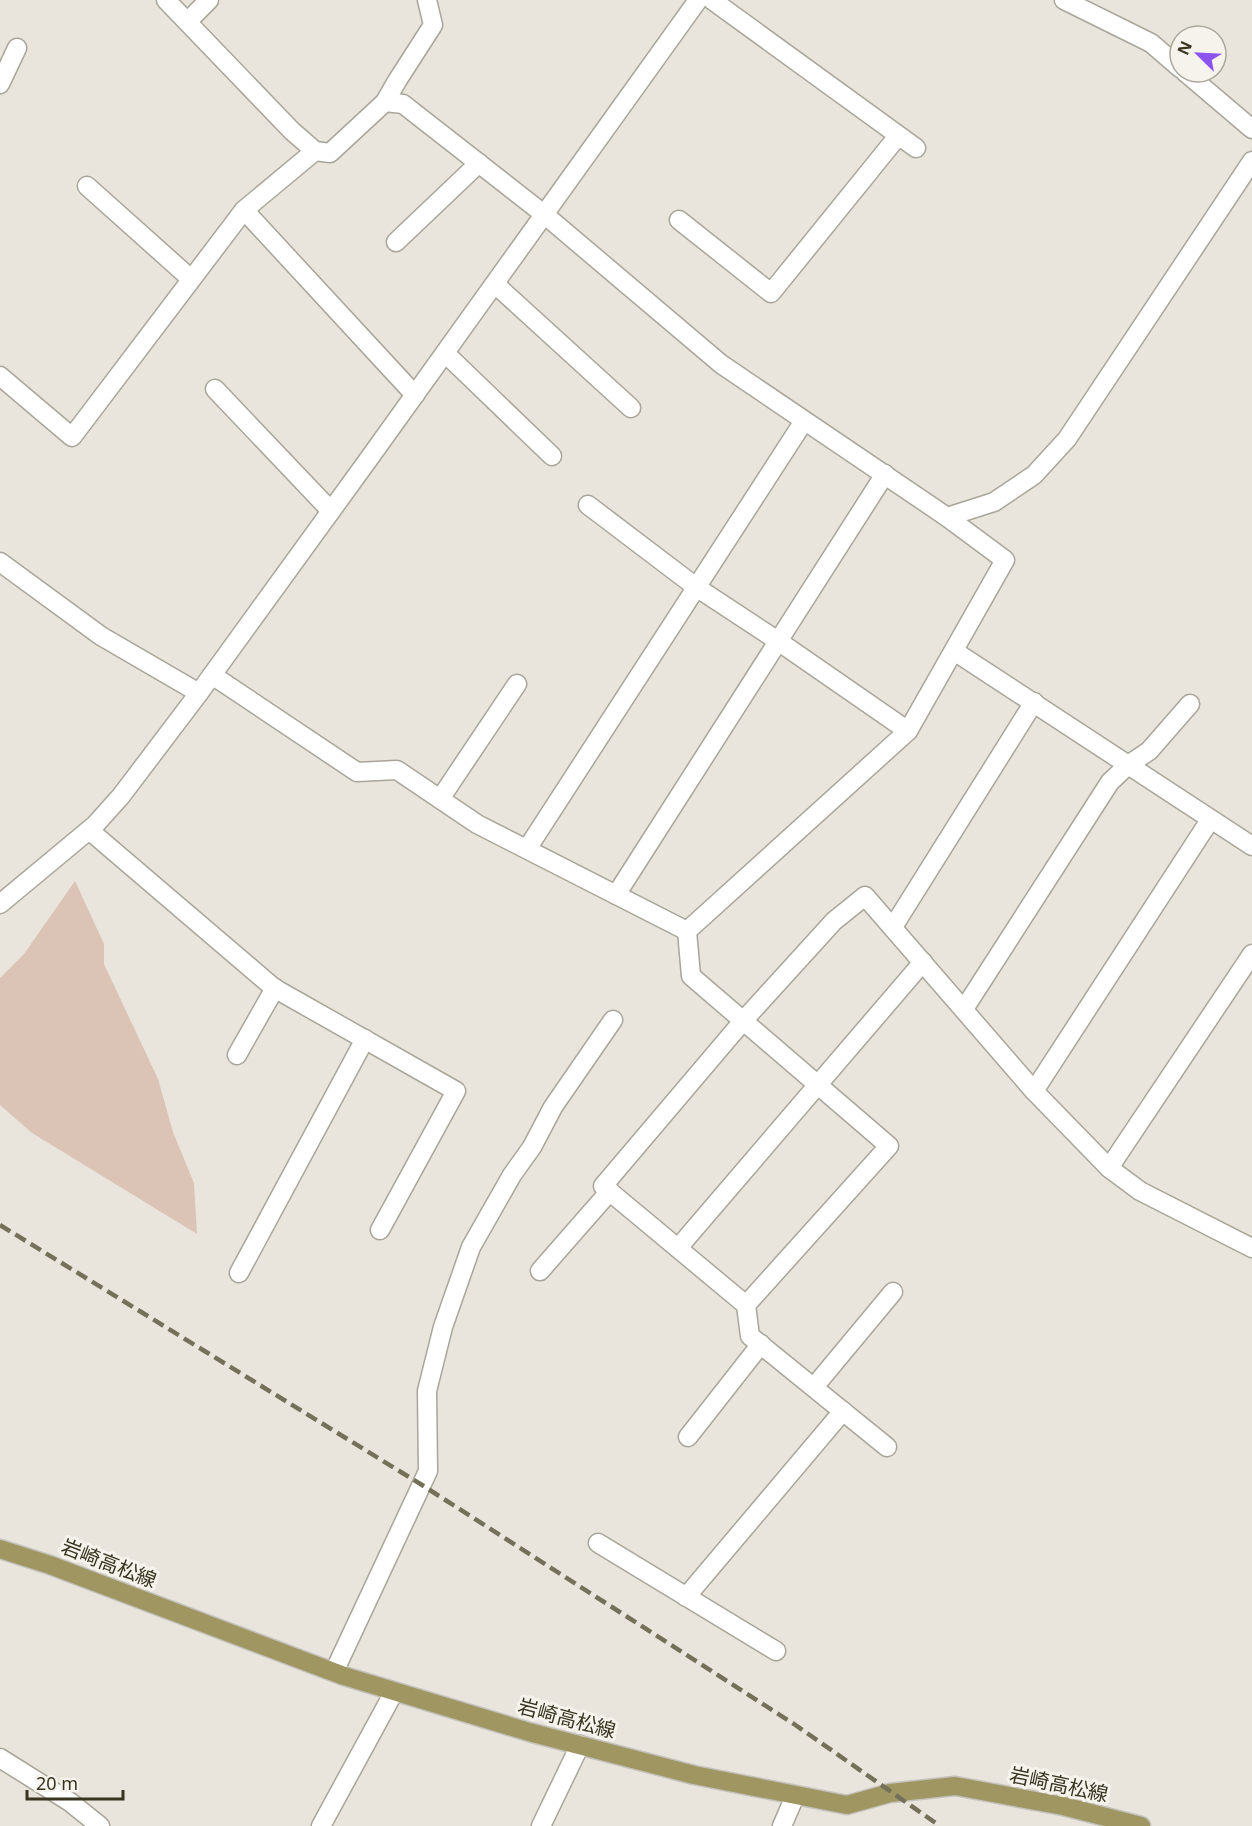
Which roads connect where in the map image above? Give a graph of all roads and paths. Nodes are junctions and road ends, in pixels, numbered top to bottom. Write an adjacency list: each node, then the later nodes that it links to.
1 (166, 0): 7 (street)
2 (209, 0): 7 (street)
3 (427, 0): 12 (street)
4 (698, 0): 21 (street)
5 (712, 0): 14 (street)
6 (1064, 0): 9 (street)
7 (188, 21): 16 (street)
8 (17, 48): 10 (street)
9 (1168, 58)
10 (0, 84)
11 (1199, 84): 13 (street)
12 (385, 102): 16 (street); 18 (street)
13 (1252, 129)
14 (898, 136): 15 (street); 22 (street)
15 (916, 148)
16 (315, 152): 20 (street)
17 (1252, 161): 36 (street)
18 (479, 163): 21 (street); 23 (street)
19 (87, 186): 24 (street)
20 (244, 210): 24 (street); 29 (street)
21 (545, 215): 25 (street); 31 (street)
22 (679, 220)
23 (396, 242)
24 (191, 279): 27 (street)
25 (495, 284): 26 (street); 30 (street)
26 (445, 353): 29 (street); 32 (street)
27 (0, 376)
28 (215, 389): 35 (street)
29 (415, 395): 35 (street)
30 (631, 408)
31 (804, 421): 33 (street); 38 (street)
32 (552, 456)
33 (885, 474): 36 (street); 39 (street)
34 (588, 505): 38 (street)
35 (331, 511): 41 (street)
36 (947, 517): 40 (street)
37 (0, 562): 43 (street)
38 (696, 588): 39 (street); 52 (street)
39 (778, 641): 46 (street); 53 (street)
40 (954, 651): 44 (street); 46 (street)
41 (212, 675): 43 (street); 48 (street)
42 (517, 684): 48 (street)
43 (199, 693): 50 (street)
44 (1034, 702): 47 (street); 55 (street)
45 (1190, 704): 47 (street)
46 (908, 731): 56 (street)
47 (1128, 765): 49 (street); 60 (street)
48 (440, 799): 52 (street)
49 (1210, 820): 51 (street); 66 (street)
50 (88, 830): 54 (street); 59 (street)
51 (1252, 846)
52 (527, 849): 53 (street)
53 (616, 895): 56 (street)
54 (0, 904)
55 (893, 927): 58 (street); 62 (street)
56 (687, 931): 62 (street)
57 (1252, 954): 67 (street)
58 (923, 962): 60 (street); 65 (street)
59 (275, 988): 63 (street); 64 (street)
60 (963, 1009): 66 (street)
61 (613, 1020): 85 (street)
62 (743, 1021): 65 (street); 68 (street)
63 (365, 1039): 69 (street); 73 (street)
64 (237, 1055)
65 (818, 1085): 70 (street); 75 (street)
66 (1034, 1091): 67 (street)
67 (1109, 1168): 71 (street)
68 (610, 1191): 70 (street); 72 (street)
69 (380, 1230)
70 (678, 1248): 75 (street)
71 (1252, 1248)
72 (540, 1271)
73 (240, 1272)
74 (893, 1292): 77 (street)
75 (746, 1305): 76 (street)
76 (761, 1344): 77 (street); 79 (street)
77 (814, 1387): 78 (street)
78 (843, 1411): 80 (street); 83 (street)
79 (688, 1437)
80 (887, 1447)
81 (598, 1543): 83 (street)
82 (0, 1549): 85 (main road, 岩崎高松線)
83 (686, 1596): 84 (street)
84 (776, 1651)
85 (334, 1672): 86 (main road, 岩崎高松線)
86 (394, 1692): 87 (main road, 岩崎高松線); 91 (street)
87 (580, 1745): 89 (main road, 岩崎高松線); 92 (street)
88 (0, 1758): 90 (street)
89 (795, 1796): 93 (street); 94 (main road, 岩崎高松線)
90 (100, 1826)
91 (321, 1826)
92 (541, 1826)
93 (782, 1826)
94 (1141, 1826)

